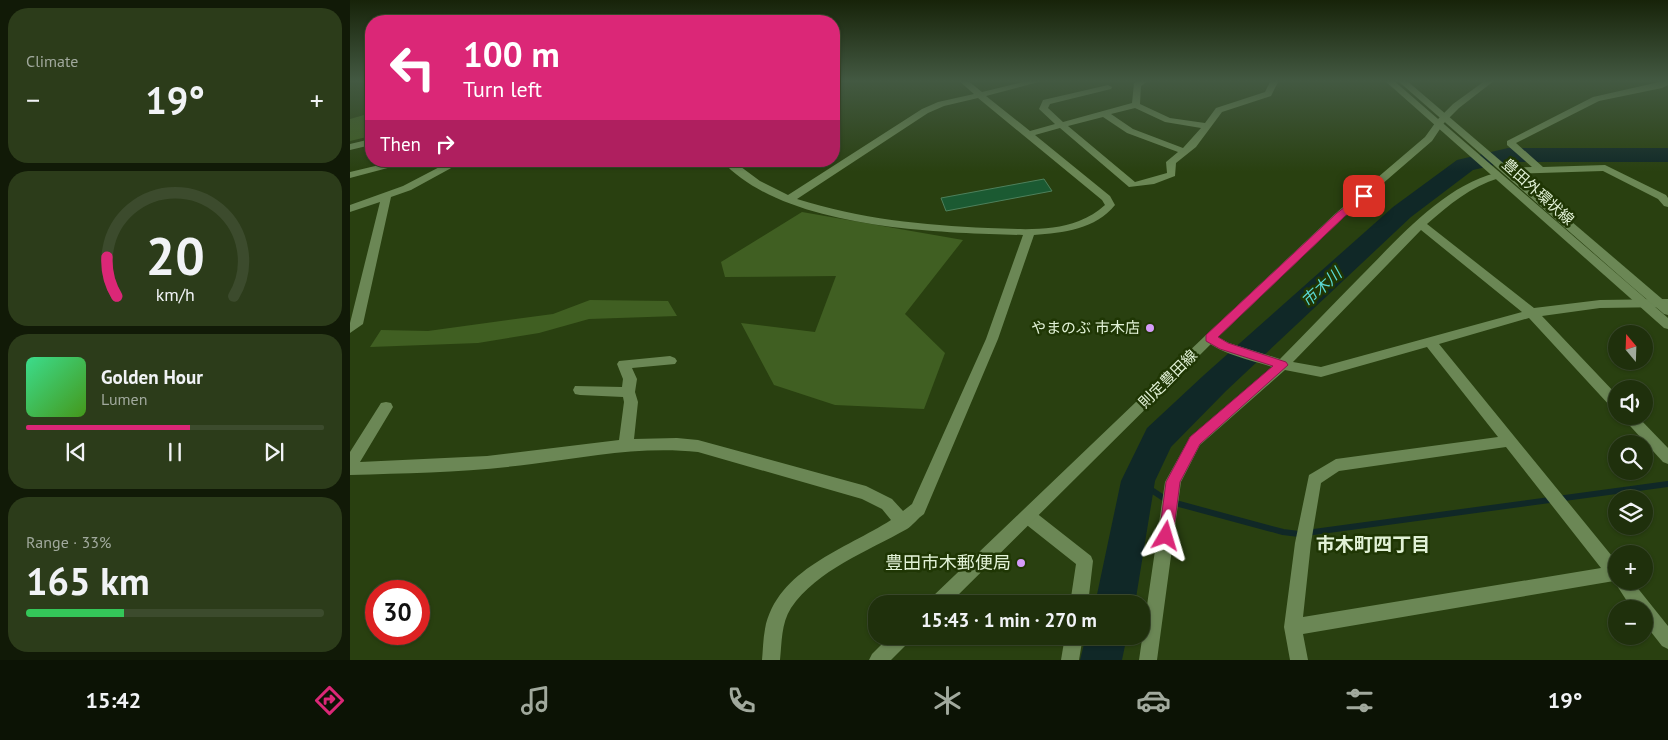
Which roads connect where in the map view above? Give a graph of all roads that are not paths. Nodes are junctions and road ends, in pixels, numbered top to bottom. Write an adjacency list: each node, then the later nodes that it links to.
1 (925, 111): 19 (street)
2 (1001, 111): 15 (street)
3 (1045, 111): 13 (street)
4 (1117, 111): 11 (street)
5 (1148, 111): 14 (street)
6 (1218, 111): 14 (street)
7 (1429, 111): 12 (street, 豊田外環状線)
8 (1432, 111): 12 (street, 豊田外環状線)
9 (1452, 111): 12 (street, 則定豊田線)
10 (1573, 111): 25 (street)
11 (1106, 114): 13 (street); 18 (street)
12 (1441, 120): 24 (street, 豊田外環状線); 26 (street, 豊田外環状線); 40 (street, 則定豊田線)
13 (1060, 125): 15 (street); 18 (street)
14 (1206, 126): 18 (street)
15 (1028, 134): 33 (street)
16 (365, 143): 17 (street)
17 (350, 147)
18 (1184, 151)
19 (840, 166)
20 (384, 167): 27 (street)
21 (447, 167): 28 (street)
22 (735, 167): 29 (street)
23 (838, 167): 29 (street)
24 (1506, 169): 25 (street); 35 (street, 豊田外環状線)
25 (1541, 170): 30 (street)
26 (1493, 173): 32 (street); 34 (street, 豊田外環状線)
27 (350, 175)
28 (386, 197): 31 (street); 39 (street)
29 (790, 198): 33 (street)
30 (1666, 199)
31 (350, 209)
32 (1421, 224): 37 (street); 43 (street)
33 (1030, 232): 55 (street)
34 (1640, 302): 35 (street); 37 (street); 38 (street, 豊田外環状線)
35 (1663, 303): 36 (street, 豊田外環状線)
36 (1668, 311)
37 (1532, 313): 41 (street); 46 (street)
38 (1668, 325)
39 (350, 329)
40 (1210, 338): 43 (street); 54 (street, 則定豊田線)
41 (1431, 343): 43 (street); 49 (street)
42 (670, 362): 45 (street)
43 (1282, 365): 70 (street)
44 (580, 390): 45 (street)
45 (628, 392): 50 (street)
46 (1608, 394)
47 (386, 408): 52 (street)
48 (1637, 425): 51 (street)
49 (1508, 441): 56 (street); 63 (street)
50 (626, 444): 53 (street); 55 (street)
51 (1668, 458)
52 (350, 465)
53 (350, 469)
54 (1029, 517): 59 (street, 則定豊田線); 60 (street)
55 (903, 523): 67 (street)
56 (1608, 564)
57 (1608, 575): 63 (street)
58 (1629, 590): 61 (street)
59 (947, 595)
60 (1079, 595)
61 (1637, 600)
62 (1653, 621): 64 (street)
63 (1293, 627): 71 (street)
64 (1668, 640)
65 (894, 645): 68 (street)
66 (1072, 645): 69 (street)
67 (771, 660)
68 (878, 660)
69 (1070, 660)
70 (1148, 660)
71 (1299, 660)

